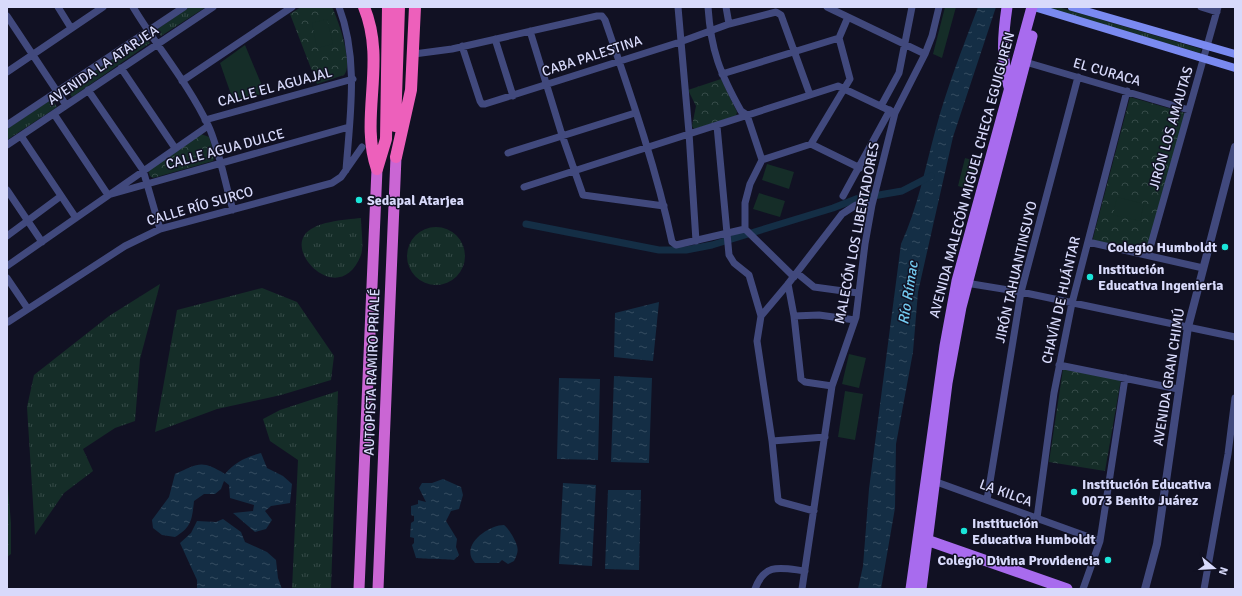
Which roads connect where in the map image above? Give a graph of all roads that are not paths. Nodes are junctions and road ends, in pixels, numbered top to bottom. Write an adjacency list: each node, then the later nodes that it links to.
1 (58, 7): 27 (street)
2 (103, 7): 27 (street)
3 (133, 7): 28 (street)
4 (184, 7): 28 (street, AVENIDA LA ATARJEA)
5 (213, 7): 35 (street, AVENIDA LA ATARJEA)
6 (292, 7): 53 (street)
7 (339, 7): 52 (street)
8 (364, 7): 87 (highway)
9 (388, 7): 87 (highway)
10 (399, 7): 82 (highway)
11 (406, 7): 82 (highway)
12 (416, 7): 29 (highway)
13 (678, 7): 34 (street)
14 (708, 7): 31 (street)
15 (726, 7): 26 (street)
16 (827, 7): 24 (street)
17 (912, 7): 36 (street)
18 (1007, 7): 55 (main road)
19 (1072, 7): 38 (main road)
20 (1201, 7): 23 (street)
21 (936, 8): 41 (street, MALECÓN LOS LIBERTADORES)
22 (1036, 8): 44 (main road); 46 (main road, AVENIDA MALECÓN MIGUEL CHECA EGUIGUREN)
23 (1218, 9): 38 (street, JIRÓN LOS AMAUTAS)
24 (848, 17): 32 (street); 36 (street)
25 (8, 21): 43 (street)
26 (729, 24): 31 (street, CABA PALESTINA); 39 (street, CABA PALESTINA)
27 (71, 28): 43 (street)
28 (147, 31): 35 (street); 58 (street, AVENIDA LA ATARJEA)
29 (414, 31): 40 (highway); 82 (highway)
30 (530, 31): 33 (street); 45 (street); 54 (street)
31 (710, 31): 34 (street, CABA PALESTINA); 50 (street)
32 (839, 38): 39 (street); 56 (street)
33 (495, 39): 37 (street); 61 (street)
34 (680, 42): 45 (street, CABA PALESTINA); 73 (street)
35 (156, 44): 47 (street, AVENIDA LA ATARJEA); 53 (street)
36 (904, 44): 41 (street); 63 (street)
37 (462, 46): 40 (street); 61 (street, CABA PALESTINA)
38 (1207, 46): 42 (main road); 44 (street, JIRÓN LOS AMAUTAS)
39 (794, 51): 50 (street); 60 (street)
40 (414, 54): 82 (highway)
41 (925, 54): 65 (street, MALECÓN LOS LIBERTADORES)
42 (1235, 54)
43 (33, 55): 49 (street); 58 (street)
44 (1204, 59): 48 (main road); 64 (street, JIRÓN LOS AMAUTAS)
45 (619, 60): 54 (street, CABA PALESTINA); 66 (street)
46 (1021, 61): 51 (street, EL CURACA); 55 (main road, AVENIDA MALECÓN MIGUEL CHECA EGUIGUREN); 115 (main road, AVENIDA MALECÓN MIGUEL CHECA EGUIGUREN)
47 (121, 68): 57 (street, AVENIDA LA ATARJEA); 80 (street)
48 (1235, 68)
49 (7, 72)
50 (722, 74): 68 (street)
51 (1078, 77): 59 (street, EL CURACA); 117 (street, JIRÓN TAHUANTINSUYO)
52 (353, 79): 69 (street, CALLE EL AGUAJAL); 72 (street)
53 (182, 81): 69 (street)
54 (547, 85): 61 (street, CABA PALESTINA); 74 (street)
55 (1009, 87): 136 (main road, AVENIDA MALECÓN MIGUEL CHECA EGUIGUREN)
56 (844, 88): 60 (street); 63 (street); 76 (street)
57 (88, 90): 62 (street, AVENIDA LA ATARJEA); 88 (street)
58 (57, 92): 62 (street); 70 (street, AVENIDA LA ATARJEA)
59 (1127, 92): 64 (street, EL CURACA); 109 (street, CHAVÍN DE HUÁNTAR)
60 (810, 95): 68 (street)
61 (513, 96)
62 (66, 105): 67 (street, AVENIDA LA ATARJEA)
63 (881, 106): 65 (street)
64 (1189, 110): 110 (street, JIRÓN LOS AMAUTAS)
65 (893, 112): 86 (street); 98 (street, MALECÓN LOS LIBERTADORES)
66 (635, 113): 74 (street); 81 (street)
67 (54, 114): 75 (street, AVENIDA LA ATARJEA); 95 (street)
68 (747, 115): 71 (street); 84 (street)
69 (206, 123): 80 (street, CALLE AGUA DULCE); 85 (street)
70 (7, 125)
71 (717, 126): 73 (street); 106 (street)
72 (349, 127): 85 (street, CALLE AGUA DULCE); 90 (street)
73 (689, 133): 81 (street); 107 (street)
74 (562, 135): 83 (street); 89 (street)
75 (21, 136): 77 (street, AVENIDA LA ATARJEA); 96 (street)
76 (811, 144): 84 (street); 86 (street)
77 (7, 145)
78 (362, 147): 90 (street, CALLE RÍO SURCO)
79 (1235, 147): 91 (street, AVENIDA GRAN CHIMÚ)
80 (175, 148): 88 (street, CALLE AGUA DULCE)
81 (646, 148): 89 (street); 99 (street)
82 (395, 151): 144 (highway, AUTOPISTA RAMIRO PRIALÉ)
83 (508, 153)
84 (762, 160): 104 (street)
85 (220, 165): 92 (street, CALLE AGUA DULCE); 100 (street)
86 (860, 168): 97 (street)
87 (377, 169): 143 (highway, AUTOPISTA RAMIRO PRIALÉ)
88 (144, 170): 92 (street); 95 (street, CALLE AGUA DULCE)
89 (574, 170): 93 (street); 99 (street)
90 (346, 171): 100 (street, CALLE RÍO SURCO)
91 (1231, 175): 112 (street, AVENIDA GRAN CHIMÚ)
92 (147, 183): 95 (street, CALLE AGUA DULCE); 103 (street)
93 (524, 187)
94 (7, 190): 102 (street)
95 (108, 195): 101 (street, CALLE AGUA DULCE)
96 (61, 196): 101 (street); 102 (street)
97 (843, 196)
98 (873, 204): 113 (street); 118 (street, MALECÓN LOS LIBERTADORES)
99 (664, 206): 107 (street)
100 (233, 210): 103 (street, CALLE RÍO SURCO)
101 (76, 218): 108 (street, CALLE AGUA DULCE)
102 (28, 221): 105 (street); 108 (street)
103 (160, 229): 120 (street, CALLE RÍO SURCO)
104 (746, 231): 106 (street); 113 (street)
105 (7, 236)
106 (727, 236): 107 (street); 121 (street)
107 (696, 241)
108 (42, 242): 111 (street, CALLE AGUA DULCE)
109 (1088, 242): 110 (street); 119 (street, CHAVÍN DE HUÁNTAR)
110 (1148, 256): 112 (street)
111 (7, 266)
112 (1203, 268): 125 (street, AVENIDA GRAN CHIMÚ)
113 (795, 275): 116 (street); 118 (street)
114 (7, 278): 120 (street)
115 (966, 283): 117 (street); 136 (main road, AVENIDA MALECÓN MIGUEL CHECA EGUIGUREN)
116 (788, 284): 121 (street); 122 (street)
117 (1022, 292): 119 (street); 137 (street, JIRÓN TAHUANTINSUYO)
118 (858, 293): 123 (street, MALECÓN LOS LIBERTADORES)
119 (1072, 303): 125 (street); 127 (street, CHAVÍN DE HUÁNTAR)
120 (28, 309): 124 (street, CALLE RÍO SURCO)
121 (761, 316): 134 (street)
122 (794, 316): 123 (street); 129 (street)
123 (855, 320): 129 (street, MALECÓN LOS LIBERTADORES)
124 (8, 322)
125 (1188, 327): 126 (street); 130 (street, AVENIDA GRAN CHIMÚ)
126 (1235, 337)
127 (1059, 365): 128 (street); 139 (street, CHAVÍN DE HUÁNTAR)
128 (1125, 378): 130 (street); 141 (street)
129 (832, 386): 132 (street, MALECÓN LOS LIBERTADORES)
130 (1178, 389): 151 (street, AVENIDA GRAN CHIMÚ)
131 (1235, 398): 135 (street)
132 (825, 437): 134 (street); 138 (street, MALECÓN LOS LIBERTADORES)
133 (1235, 437): 135 (street)
134 (772, 441): 138 (street)
135 (1228, 454): 152 (street)
136 (930, 479): 137 (street, LA KILCA); 140 (main road, AVENIDA MALECÓN MIGUEL CHECA EGUIGUREN)
137 (987, 500): 139 (street, LA KILCA)
138 (814, 511): 142 (street, MALECÓN LOS LIBERTADORES)
139 (1037, 518): 141 (street, LA KILCA)
140 (922, 538): 147 (main road, AVENIDA MALECÓN MIGUEL CHECA EGUIGUREN); 148 (main road, AVENIDA MALECÓN MIGUEL CHECA EGUIGUREN); 149 (main road)
141 (1100, 541): 150 (street)
142 (805, 570): 145 (street); 146 (street, MALECÓN LOS LIBERTADORES)
143 (359, 589)
144 (378, 589)
145 (755, 589)
146 (802, 589)
147 (911, 589)
148 (921, 589)
149 (1067, 589)
150 (1083, 589)
151 (1145, 589)
152 (1204, 589)

